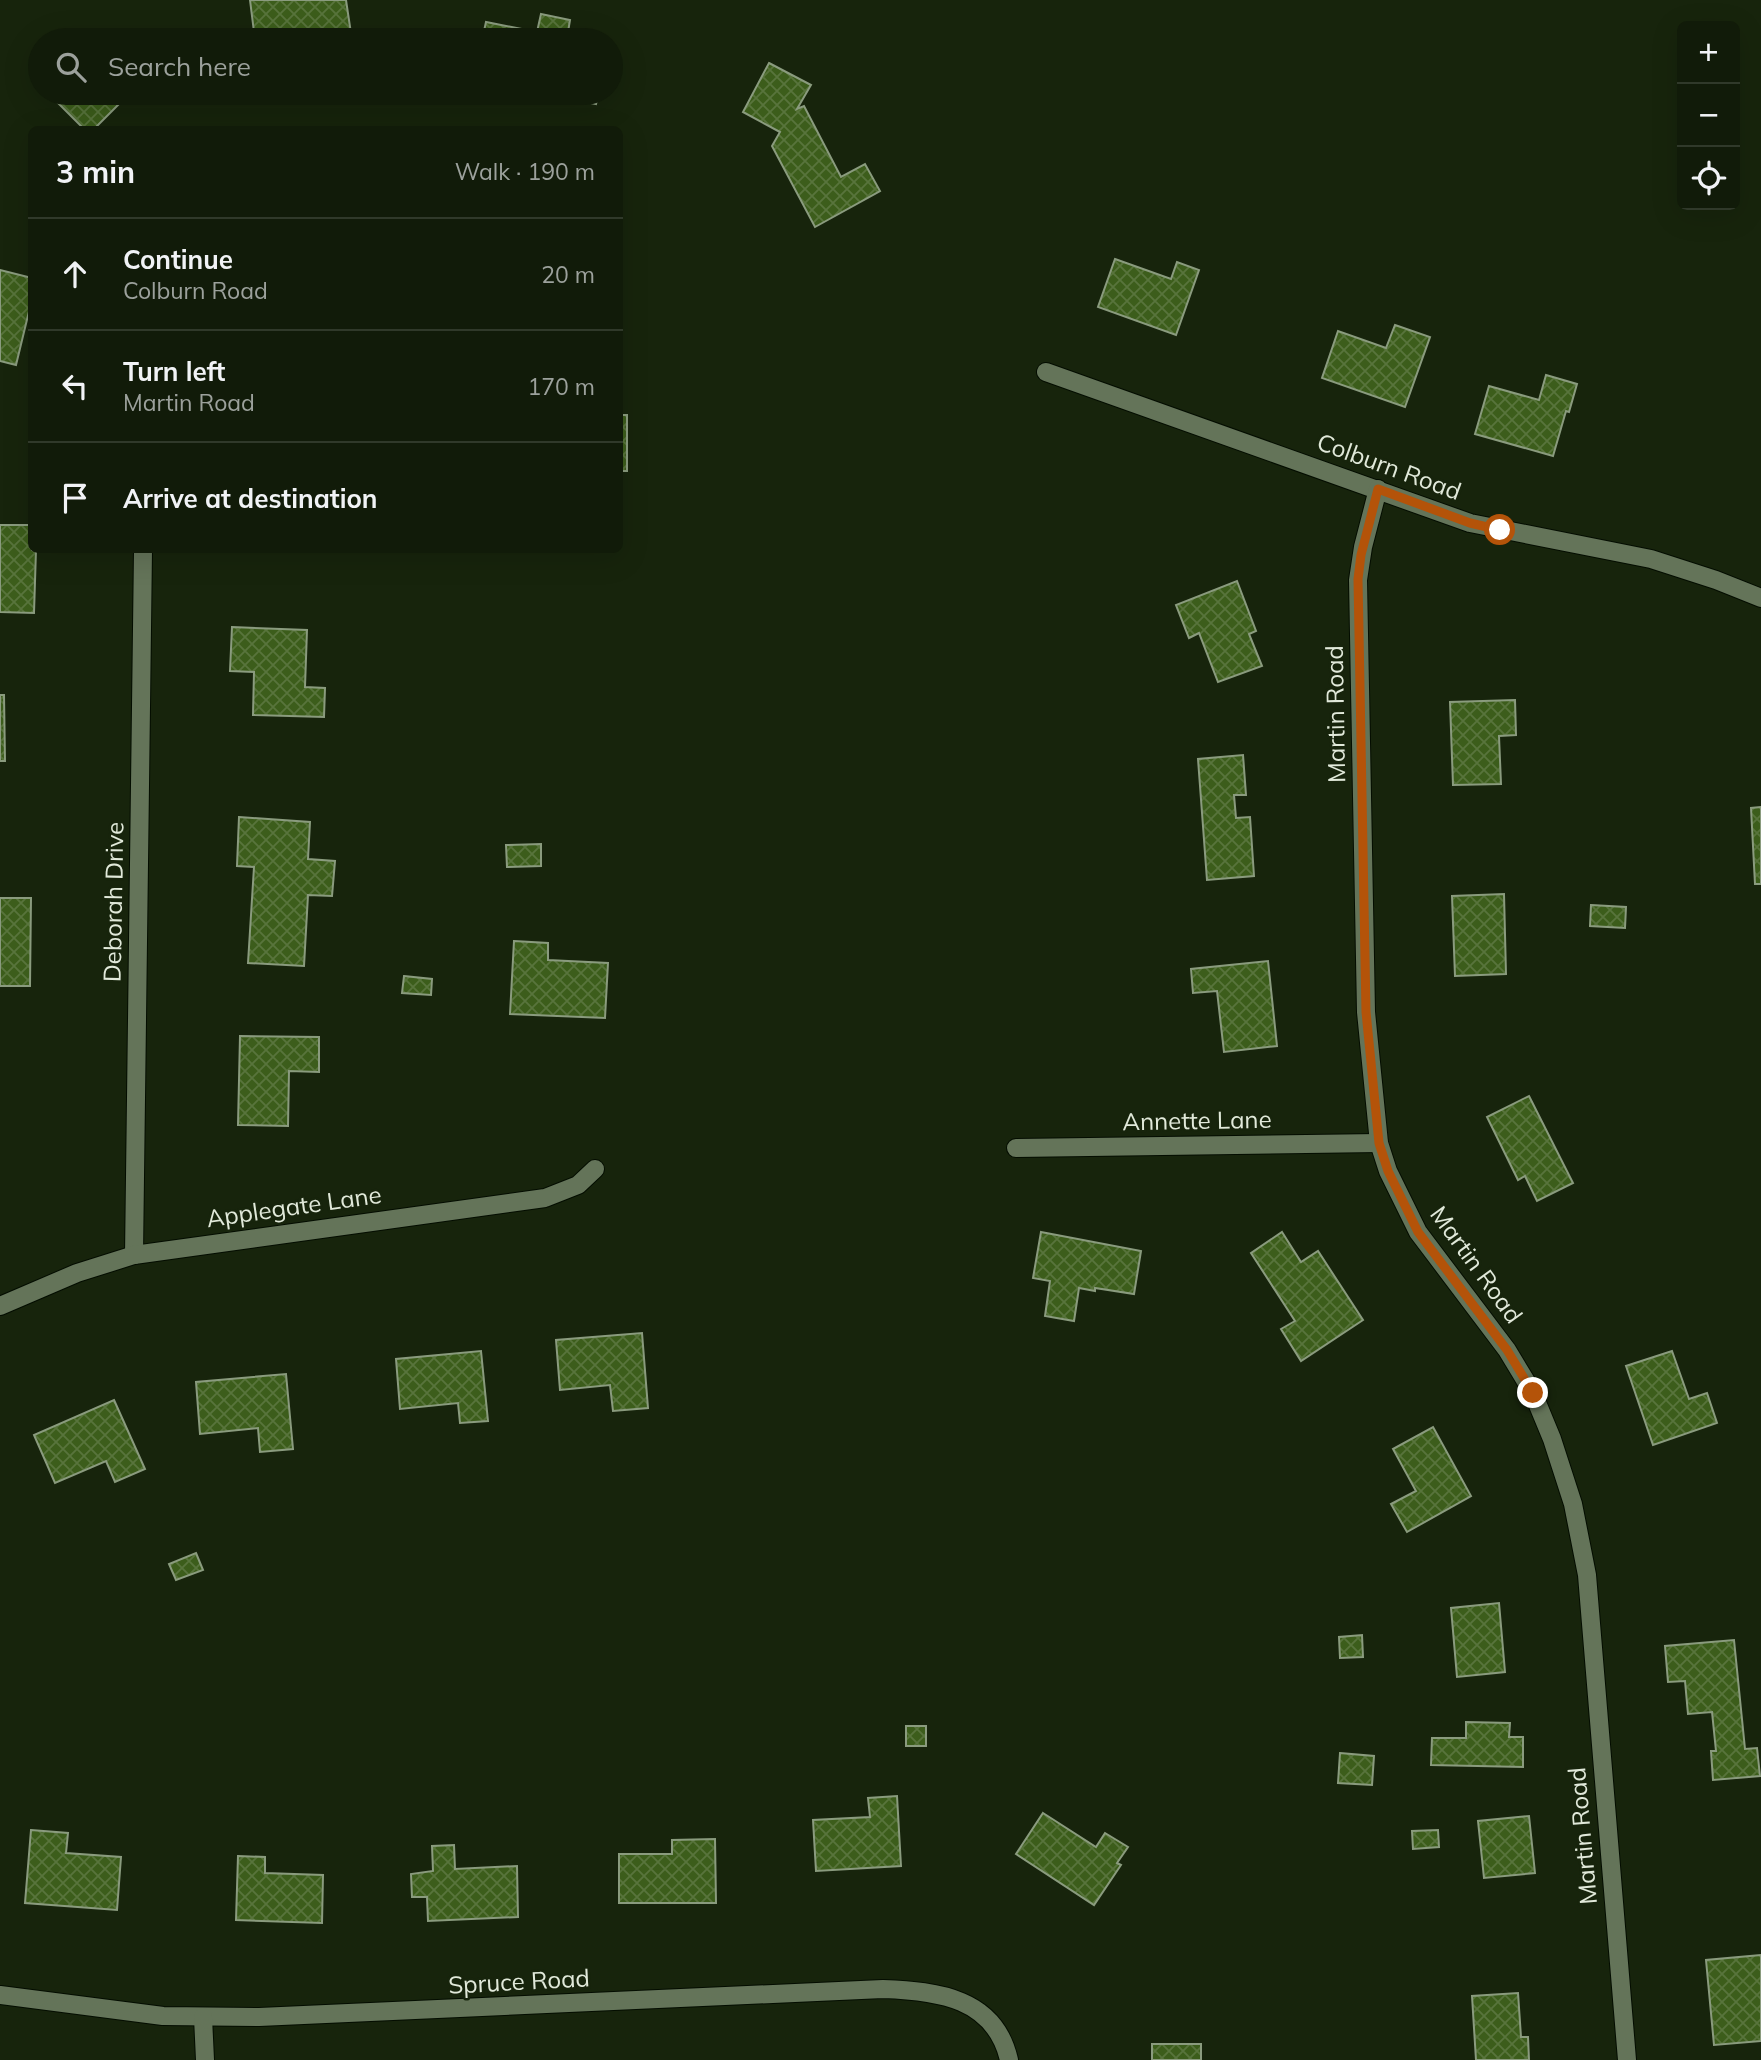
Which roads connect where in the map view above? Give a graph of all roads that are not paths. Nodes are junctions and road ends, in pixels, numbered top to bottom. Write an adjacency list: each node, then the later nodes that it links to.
1 (1046, 372): 2 (street, Colburn Road)
2 (1378, 489): 4 (street, Colburn Road); 5 (street, Martin Road)
3 (143, 553): 8 (street, Deborah Drive)
4 (1761, 598)
5 (1379, 1143): 6 (street, Annette Lane); 14 (street, Martin Road)
6 (1016, 1148)
7 (594, 1169): 8 (street, Applegate Lane)
8 (134, 1255): 9 (street, Applegate Lane)
9 (0, 1306)
10 (0, 1995): 11 (street, Spruce Road)
11 (203, 2017): 12 (street); 13 (street, Spruce Road)
12 (205, 2060)
13 (1009, 2060)
14 (1627, 2060)

